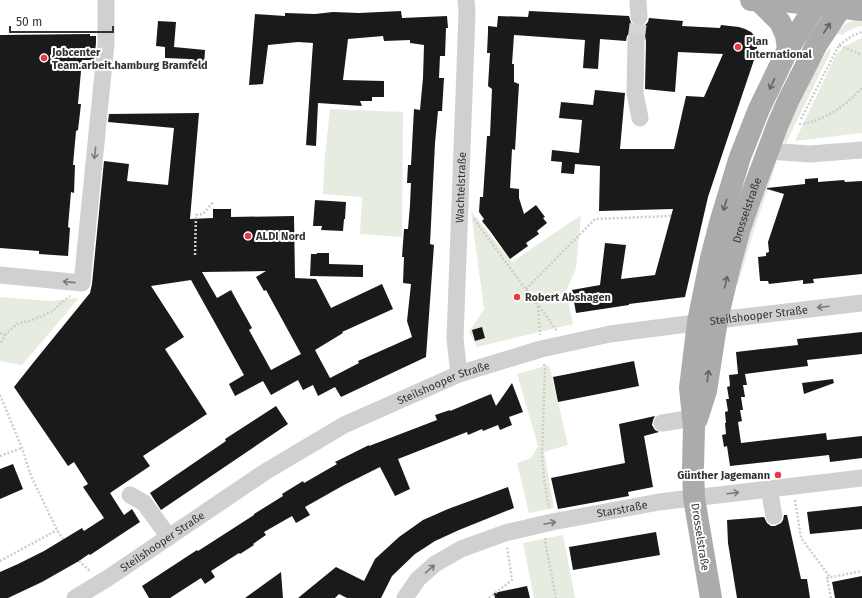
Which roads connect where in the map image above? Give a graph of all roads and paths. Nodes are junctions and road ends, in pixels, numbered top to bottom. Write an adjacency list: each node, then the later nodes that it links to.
1 (106, 0): 23 (street, one-way to 23)
2 (466, 0): 18 (street, Wachtelstraße)
3 (638, 0): 8 (street)
4 (755, 0): 5 (main road); 10 (main road)
5 (817, 2): 6 (main road); 10 (main road, Drosselstraße)
6 (843, 4): 7 (main road); 17 (main road, Drosselstraße, one-way to 6)
7 (862, 10)
8 (639, 17)
9 (636, 41): 13 (street)
10 (788, 49): 27 (main road, Drosselstraße, one-way to 27)
11 (862, 55): 14 (path)
12 (862, 88): 14 (path)
13 (640, 118)
14 (799, 124): 15 (path)
15 (796, 130)
16 (862, 150): 17 (street)
17 (768, 151): 27 (main road, Drosselstraße, one-way to 17)
18 (461, 197): 24 (path); 33 (street, Wachtelstraße)
19 (212, 202): 21 (path)
20 (671, 216): 24 (path)
21 (195, 255)
22 (0, 275): 23 (street, one-way to 22)
23 (82, 283): 29 (path)
24 (526, 289): 26 (path)
25 (862, 303): 27 (street, Steilshooper Straße, one-way to 27)
26 (538, 306): 30 (path); 32 (path)
27 (708, 321): 30 (street, Steilshooper Straße); 35 (main road, Drosselstraße)
28 (0, 333): 29 (path)
29 (5, 335): 31 (path)
30 (566, 344): 32 (street, Steilshooper Straße)
31 (0, 345)
32 (541, 349): 33 (street, Steilshooper Straße); 45 (path)
33 (459, 374): 48 (street, Steilshooper Straße)
34 (0, 395): 37 (path)
35 (694, 422): 36 (street); 43 (main road, Drosselstraße)
36 (662, 423)
37 (22, 448): 38 (path); 46 (path)
38 (0, 456)
39 (862, 478): 40 (street, Starstraße)
40 (793, 486): 41 (street, Starstraße); 52 (path)
41 (768, 489): 43 (street, Starstraße, one-way to 41); 44 (street)
42 (130, 495): 48 (street)
43 (694, 498): 45 (street, Starstraße); 57 (main road, Drosselstraße)
44 (774, 516)
45 (552, 522): 47 (street, Starstraße, one-way to 45); 56 (path)
46 (57, 530): 49 (path); 50 (path)
47 (505, 533): 54 (street, Starstraße, one-way to 47); 55 (path)
48 (169, 537): 53 (street, Steilshooper Straße)
49 (63, 539)
50 (0, 561)
51 (862, 571): 52 (path)
52 (830, 577): 58 (path)
53 (75, 598)
54 (405, 598)
55 (489, 598)
56 (556, 598)
57 (711, 598)
58 (831, 598)

